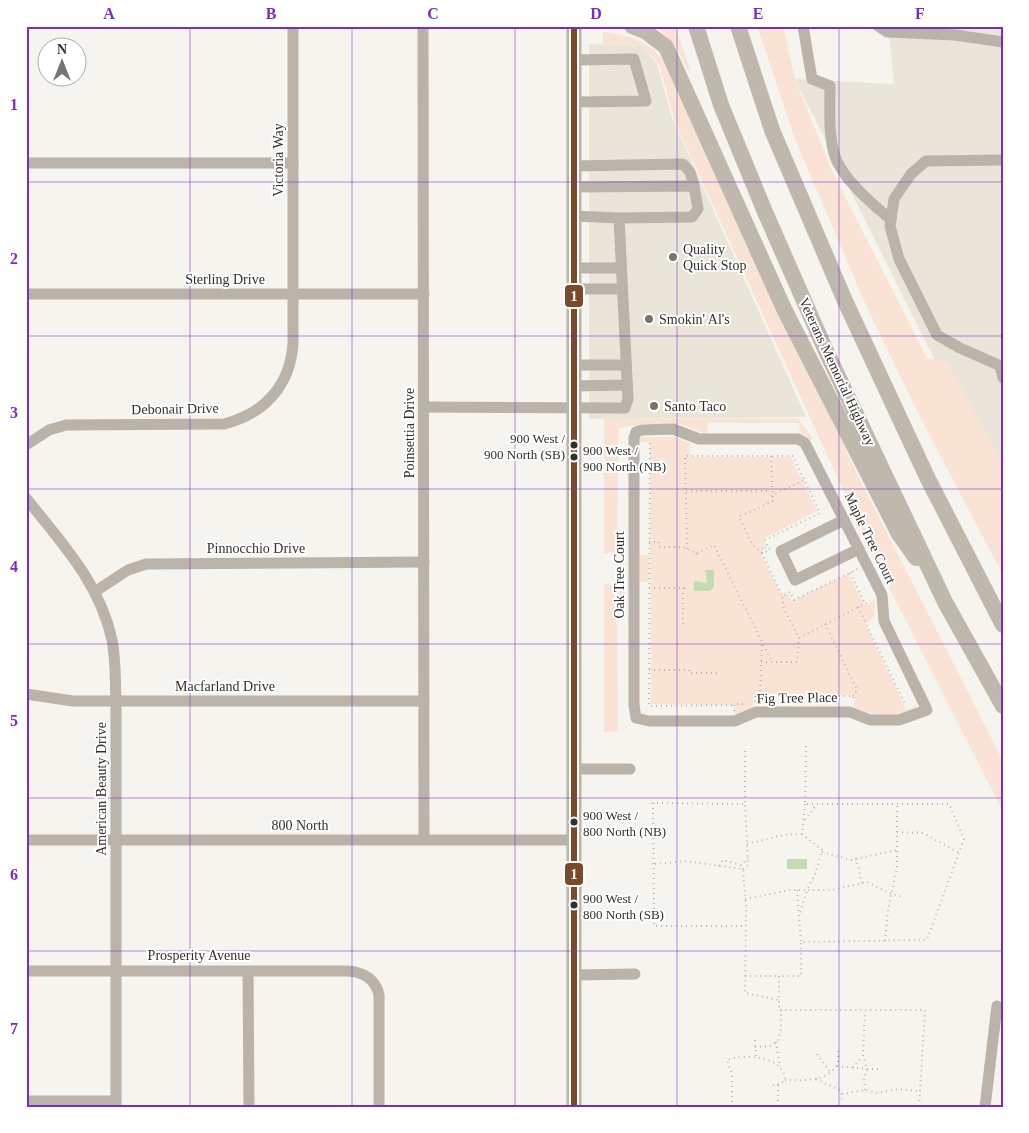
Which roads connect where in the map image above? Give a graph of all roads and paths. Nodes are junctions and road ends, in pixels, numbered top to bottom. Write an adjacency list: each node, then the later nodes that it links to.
1 (293, 26): 14 (street, Victoria Way)
2 (423, 26): 27 (street, Poinsettia Drive)
3 (574, 26): 10 (main road)
4 (632, 26): 61 (highway)
5 (696, 26): 61 (highway, Veterans Memorial Highway)
6 (738, 26): 66 (highway)
7 (803, 26): 20 (street)
8 (878, 26): 9 (street)
9 (1003, 42)
10 (574, 60): 11 (main road); 11 (street)
11 (573, 102): 15 (main road)
12 (1003, 160): 20 (street)
13 (26, 163): 14 (street)
14 (293, 163): 26 (street, Victoria Way)
15 (573, 166): 16 (street); 17 (main road)
16 (694, 186): 17 (street); 19 (street)
17 (573, 187): 18 (main road)
18 (573, 216): 19 (street); 21 (main road)
19 (619, 218): 22 (street)
20 (891, 220): 30 (street)
21 (573, 268): 22 (street); 23 (main road)
22 (621, 268): 24 (street)
23 (573, 289): 24 (street); 28 (main road)
24 (622, 289): 29 (street)
25 (26, 294): 26 (street, Sterling Drive)
26 (293, 294): 27 (street, Sterling Drive); 38 (street, Debonair Drive)
27 (424, 294): 35 (street, Poinsettia Drive)
28 (573, 365): 29 (street); 33 (main road)
29 (626, 365): 32 (street)
30 (1001, 367): 31 (street)
31 (1003, 378)
32 (627, 385): 33 (street); 34 (street)
33 (573, 386): 34 (main road)
34 (573, 406): 35 (street); 89 (main road)
35 (424, 407): 52 (street, Poinsettia Drive)
36 (636, 432): 45 (street, Maple Tree Court); 86 (street, Oak Tree Court)
37 (650, 443): 46 (path)
38 (26, 445)
39 (771, 456): 40 (path); 41 (path); 42 (path)
40 (804, 480): 43 (path); 50 (path)
41 (686, 491): 42 (path); 47 (path)
42 (771, 491): 43 (path)
43 (771, 496): 50 (path)
44 (26, 498): 58 (street, American Beauty Drive)
45 (844, 520): 48 (street, Maple Tree Court); 48 (street)
46 (649, 542): 47 (path); 55 (path)
47 (687, 549): 49 (path)
48 (859, 549): 84 (street, Maple Tree Court)
49 (698, 553): 51 (path); 68 (path)
50 (762, 553): 59 (path)
51 (695, 558)
52 (424, 562): 58 (street, Pinnocchio Drive); 77 (street, Poinsettia Drive)
53 (858, 569): 54 (path)
54 (850, 573): 59 (path); 62 (path)
55 (649, 588): 56 (path); 71 (path)
56 (683, 588): 57 (path); 64 (path)
57 (688, 588)
58 (96, 591): 76 (street, American Beauty Drive)
59 (782, 596): 67 (path)
60 (874, 599): 62 (path)
61 (945, 602): 82 (highway, Veterans Memorial Highway)
62 (866, 603): 63 (path)
63 (858, 608): 65 (path); 83 (path)
64 (683, 624)
65 (825, 624): 67 (path); 75 (path)
66 (1003, 625)
67 (799, 638): 70 (path)
68 (762, 641): 69 (path); 70 (path)
69 (762, 662): 70 (path); 74 (path)
70 (772, 662)
71 (649, 670): 72 (path); 80 (path)
72 (717, 676)
73 (26, 694): 76 (street, Macfarland Drive)
74 (760, 696): 75 (path); 79 (path)
75 (853, 696): 81 (path)
76 (116, 701): 77 (street, Macfarland Drive); 99 (street, American Beauty Drive)
77 (424, 701): 100 (street, Poinsettia Drive)
78 (748, 704): 80 (path)
79 (755, 704)
80 (734, 705): 85 (path)
81 (853, 705)
82 (1003, 706)
83 (907, 708)
84 (927, 710): 86 (street, Fig Tree Place)
85 (734, 714)
86 (636, 718)
87 (806, 746): 92 (path)
88 (745, 751): 91 (path)
89 (574, 769): 90 (street); 101 (main road)
90 (630, 769)
91 (745, 804): 102 (path); 108 (path)
92 (805, 804): 93 (path); 95 (path)
93 (817, 804): 94 (path); 95 (path)
94 (897, 804): 96 (path); 105 (path)
95 (805, 820): 97 (path)
96 (897, 832): 103 (path); 105 (path)
97 (802, 834): 102 (path); 104 (path)
98 (26, 840): 99 (street, 800 North)
99 (116, 840): 100 (street, 800 North); 126 (street, American Beauty Drive)
100 (424, 840): 101 (street, 800 North)
101 (574, 840): 129 (main road)
102 (747, 844): 106 (path)
103 (897, 850): 107 (path); 116 (path)
104 (822, 852): 107 (path); 115 (path)
105 (959, 853): 123 (path)
106 (748, 858): 109 (path); 112 (path)
107 (856, 858): 113 (path)
108 (654, 864): 110 (path); 122 (path)
109 (741, 865): 110 (path); 111 (path)
110 (719, 866): 111 (path)
111 (739, 869): 112 (path)
112 (743, 869): 118 (path)
113 (862, 883): 115 (path); 116 (path)
114 (797, 890): 115 (path); 118 (path); 119 (path)
115 (807, 890): 120 (path)
116 (892, 894): 117 (path); 123 (path)
117 (902, 897)
118 (745, 899): 122 (path)
119 (798, 904): 120 (path); 121 (path)
120 (802, 904): 121 (path)
121 (800, 914): 124 (path)
122 (746, 926): 130 (path)
123 (885, 941): 124 (path)
124 (801, 942): 131 (path)
125 (26, 970): 126 (street, Prosperity Avenue)
126 (116, 970): 127 (street, Prosperity Avenue); 158 (street, American Beauty Drive)
127 (248, 970): 159 (street); 160 (street, Prosperity Avenue)
128 (635, 974): 129 (street)
129 (574, 975): 161 (main road)
130 (745, 976): 131 (path); 132 (path)
131 (779, 976): 132 (path)
132 (779, 1000): 134 (path)
133 (997, 1006): 165 (street)
134 (781, 1010): 135 (path); 137 (path)
135 (865, 1010): 141 (path); 154 (path)
136 (755, 1040): 138 (path)
137 (776, 1042): 138 (path); 144 (path)
138 (755, 1047): 142 (path)
139 (838, 1051): 143 (path)
140 (816, 1054): 148 (path)
141 (863, 1055): 145 (path); 146 (path)
142 (756, 1057): 144 (path); 162 (path)
143 (837, 1066): 145 (path); 148 (path)
144 (780, 1067): 149 (path)
145 (853, 1068): 146 (path)
146 (867, 1069): 147 (path); 153 (path)
147 (878, 1069)
148 (830, 1072): 150 (path)
149 (785, 1080): 150 (path); 151 (path)
150 (816, 1080): 155 (path)
151 (778, 1085): 152 (path); 163 (path)
152 (770, 1086)
153 (865, 1090): 154 (path); 155 (path)
154 (920, 1091): 164 (path)
155 (842, 1094): 157 (path)
156 (26, 1101): 158 (street)
157 (842, 1102)
158 (116, 1104)
159 (249, 1107)
160 (380, 1107)
161 (574, 1107)
162 (732, 1107)
163 (778, 1107)
164 (919, 1107)
165 (985, 1107)

